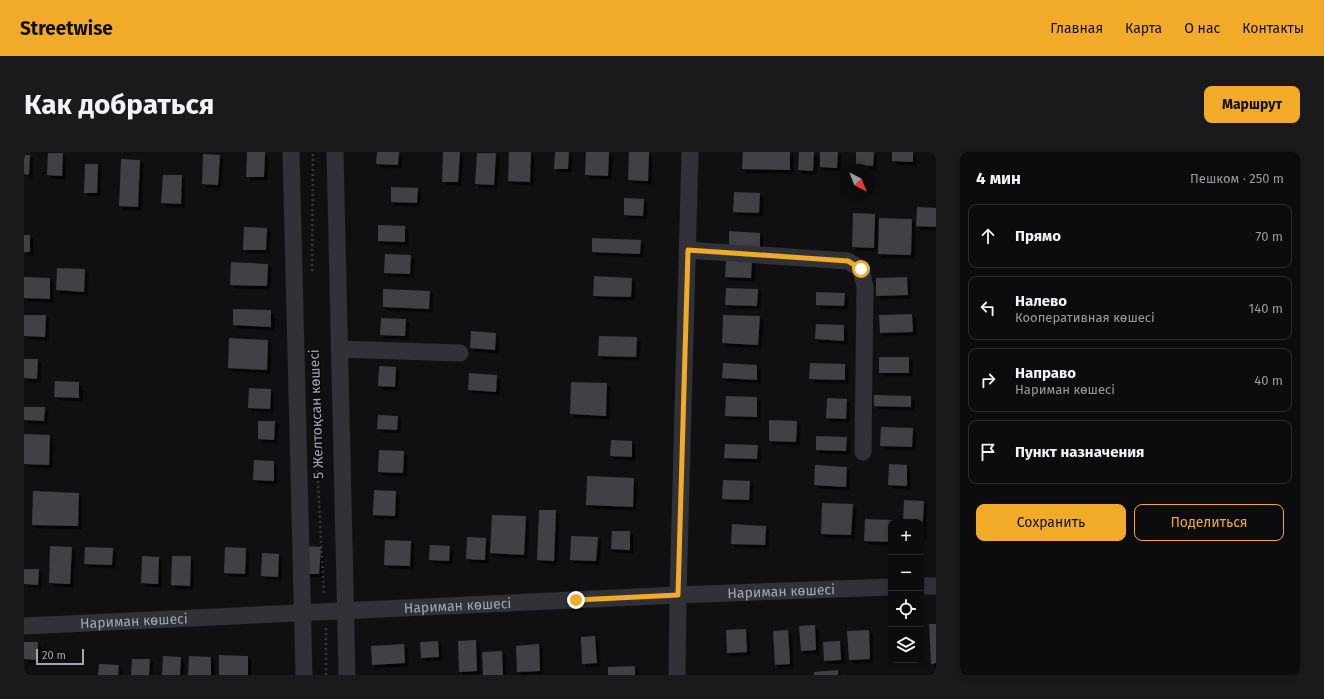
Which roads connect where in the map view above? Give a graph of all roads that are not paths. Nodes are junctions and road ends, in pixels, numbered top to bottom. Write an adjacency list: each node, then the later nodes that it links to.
1 (291, 152): 13 (street, 5 Желтоқсан көшесі)
2 (335, 152): 5 (street, 5 Желтоқсан көшесі)
3 (690, 152): 4 (street)
4 (688, 250): 7 (street); 11 (street)
5 (340, 349): 6 (street); 12 (street, 5 Желтоқсан көшесі)
6 (460, 353)
7 (863, 452)
8 (924, 586): 9 (street)
9 (936, 586)
10 (888, 587): 11 (street, Нариман көшесі)
11 (678, 595): 12 (street, Нариман көшесі); 17 (street)
12 (346, 611): 13 (street, Нариман көшесі); 16 (street, 5 Желтоқсан көшесі)
13 (303, 613): 14 (street, Нариман көшесі); 15 (street, 5 Желтоқсан көшесі)
14 (24, 626)
15 (304, 675)
16 (347, 675)
17 (677, 675)

